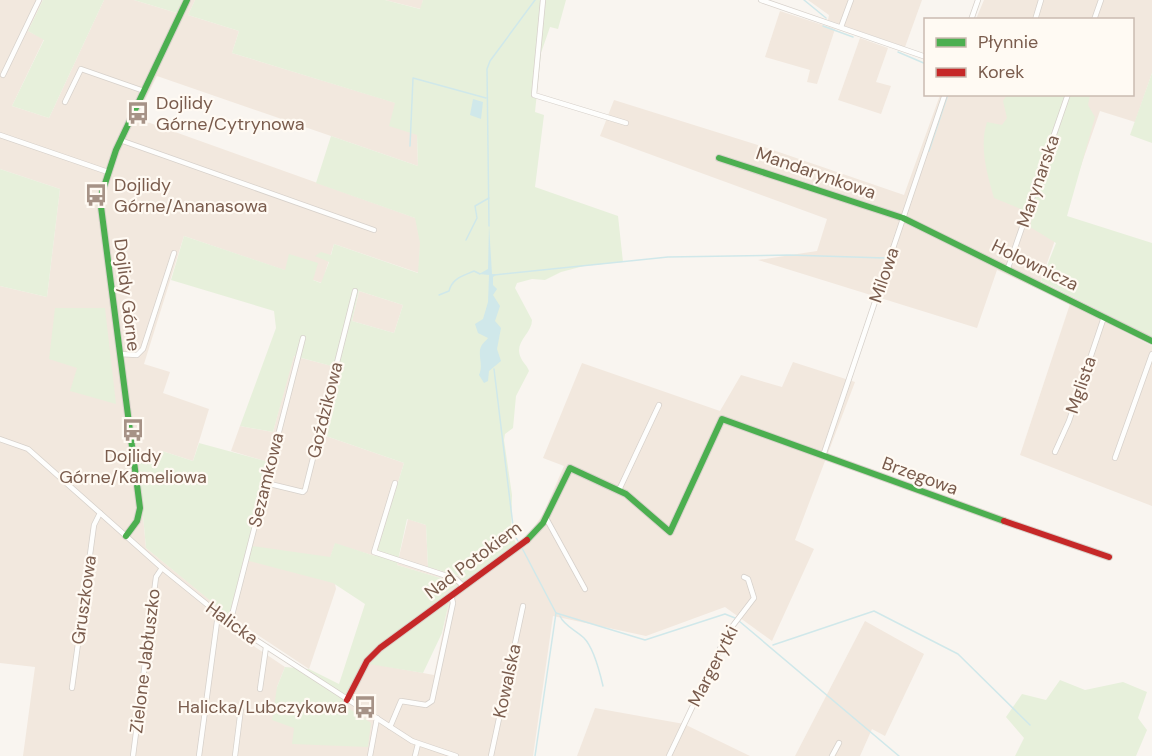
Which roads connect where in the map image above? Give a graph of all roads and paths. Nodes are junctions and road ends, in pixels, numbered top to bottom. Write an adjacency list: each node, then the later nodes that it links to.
1 (39, 0): 14 (street)
2 (187, 0): 15 (street, Dojlidy Górne)
3 (543, 0): 19 (street)
4 (761, 0): 12 (street)
5 (851, 0): 12 (street)
6 (978, 0): 9 (street)
7 (1041, 0): 10 (street)
8 (1101, 0): 11 (street)
9 (972, 18)
10 (1036, 18)
11 (1095, 18)
12 (841, 27): 13 (street)
13 (924, 56)
14 (3, 75)
15 (144, 91): 18 (street); 21 (street, Dojlidy Górne)
16 (944, 96): 24 (street, Milowa)
17 (1067, 96): 27 (street, Marynarska)
18 (65, 102)
19 (626, 123)
20 (0, 135): 23 (street)
21 (120, 140): 23 (street, Dojlidy Górne); 25 (street)
22 (719, 158): 24 (street, Mandarynkowa)
23 (108, 172): 32 (street, Dojlidy Górne)
24 (903, 218): 27 (street, Holownicza); 37 (street, Milowa)
25 (374, 230)
26 (174, 253): 32 (street)
27 (1008, 268): 29 (street, Holownicza)
28 (355, 291): 39 (street, Goździkowa)
29 (1104, 317): 31 (street, Holownicza); 36 (street, Mglista)
30 (303, 338): 39 (street, Sezamkowa)
31 (1152, 340)
32 (120, 354): 45 (street, Dojlidy Górne)
33 (1152, 354): 38 (street)
34 (659, 405): 41 (street)
35 (0, 439): 42 (street, Halicka)
36 (1055, 452)
37 (823, 456): 44 (street, Brzegowa); 46 (street, Brzegowa)
38 (1115, 458)
39 (266, 483): 54 (street, Sezamkowa)
40 (395, 483): 49 (street)
41 (619, 490): 43 (street, Nad Potokiem); 44 (street, Nad Potokiem)
42 (100, 513): 45 (street, Halicka); 56 (street, Gruszkowa)
43 (546, 518): 49 (street, Nad Potokiem); 50 (street)
44 (670, 532)
45 (126, 537): 47 (street, Halicka)
46 (1109, 557)
47 (162, 568): 53 (street, Halicka); 64 (street, Zielone Jabłuszko)
48 (746, 578): 71 (street, Margerytki)
49 (463, 586): 51 (street, Nad Potokiem)
50 (585, 589)
51 (451, 595): 58 (street, Nad Potokiem); 61 (street)
52 (523, 606): 70 (street, Kowalska)
53 (218, 614): 54 (street, Halicka); 65 (street)
54 (230, 623): 55 (street, Halicka)
55 (266, 647): 57 (street); 58 (street, Halicka)
56 (72, 688)
57 (260, 689)
58 (347, 700): 60 (street, Halicka)
59 (241, 708): 66 (street)
60 (377, 718): 61 (street, Halicka); 67 (street)
61 (390, 727): 63 (street, Halicka)
62 (839, 743): 72 (street)
63 (418, 744): 68 (street); 69 (street, Halicka)
64 (133, 756)
65 (199, 756)
66 (235, 756)
67 (370, 756)
68 (415, 756)
69 (456, 756)
70 (491, 756)
71 (669, 756)
72 (832, 756)

